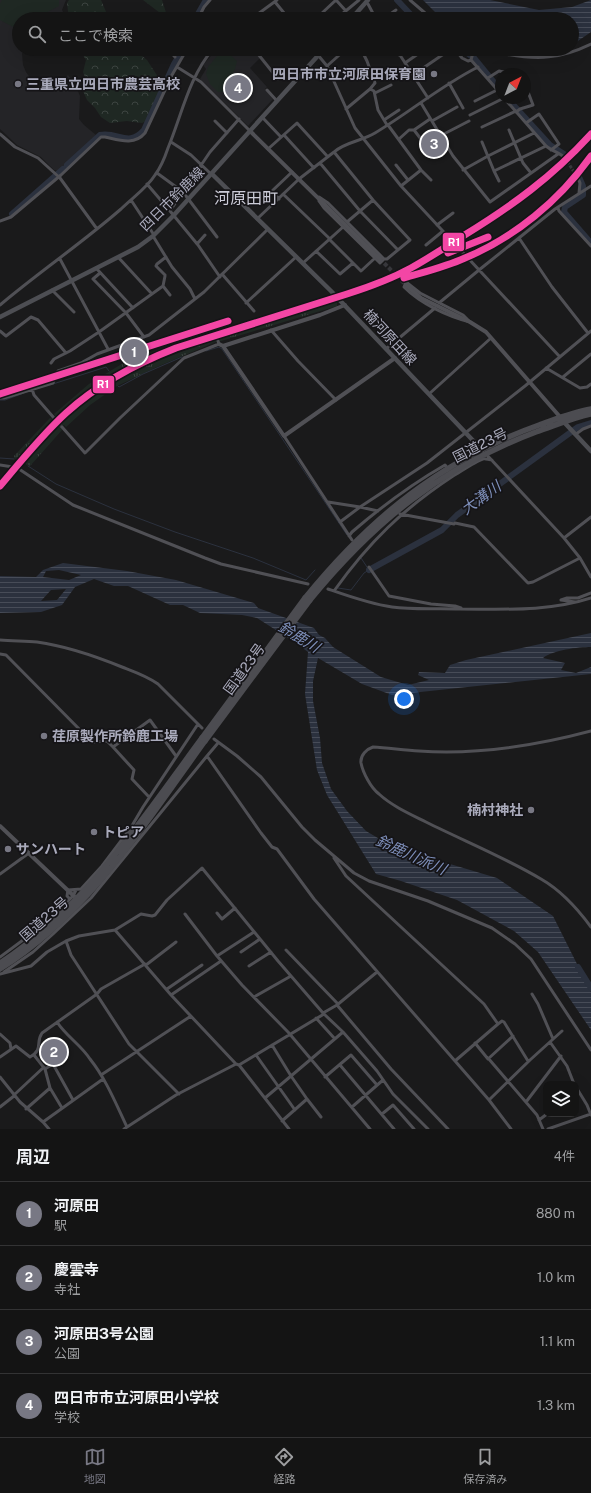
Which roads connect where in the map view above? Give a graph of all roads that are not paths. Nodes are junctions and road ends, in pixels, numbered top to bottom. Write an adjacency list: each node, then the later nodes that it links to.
1 (210, 0): 9 (street)
2 (336, 0): 8 (street); 12 (street)
3 (359, 0): 8 (street)
4 (410, 0): 16 (street)
5 (276, 1): 10 (street); 11 (street)
6 (368, 2): 13 (main road); 14 (street)
7 (396, 10): 15 (street)
8 (346, 11)
9 (201, 12)
10 (261, 12)
11 (283, 12)
12 (323, 12)
13 (358, 12)
14 (373, 12)
15 (393, 12)
16 (424, 12)
17 (591, 44): 18 (street)
18 (579, 50)
19 (183, 56): 35 (street)
20 (208, 56): 39 (street)
21 (260, 56): 41 (street)
22 (317, 56): 51 (main road, 四日市鈴鹿線)
23 (319, 56): 34 (street)
24 (338, 56): 34 (street)
25 (364, 56): 45 (street)
26 (400, 56): 33 (street)
27 (415, 56): 33 (street)
28 (441, 56): 38 (street)
29 (460, 56): 32 (street)
30 (517, 56): 31 (street)
31 (556, 56)
32 (472, 57): 36 (street)
33 (405, 63): 38 (street)
34 (326, 66): 57 (street)
35 (177, 67): 39 (street); 105 (street)
36 (478, 67): 40 (street); 42 (street)
37 (495, 74): 40 (street)
38 (413, 75): 49 (street)
39 (194, 77): 63 (street); 81 (street)
40 (488, 78): 44 (street)
41 (278, 79)
42 (449, 83): 49 (street); 58 (street)
43 (391, 85): 48 (street)
44 (495, 87)
45 (370, 89): 48 (street); 57 (street)
46 (267, 90): 51 (street)
47 (495, 91): 52 (street)
48 (375, 93): 64 (street)
49 (428, 98): 54 (street)
50 (531, 100): 60 (street)
51 (278, 101): 62 (main road, 四日市鈴鹿線)
52 (475, 101)
53 (495, 102): 61 (street)
54 (421, 103): 65 (street); 69 (street)
55 (510, 104): 60 (street)
56 (457, 107): 65 (street)
57 (346, 108): 79 (street)
58 (463, 108)
59 (399, 110): 64 (street)
60 (517, 111): 68 (street); 70 (street)
61 (470, 115)
62 (262, 118): 73 (main road, 四日市鈴鹿線); 77 (street)
63 (239, 119): 73 (street); 74 (street)
64 (384, 120): 69 (street)
65 (431, 120): 71 (street); 78 (street)
66 (215, 121): 74 (street)
67 (468, 121): 78 (street)
68 (528, 122): 75 (street); 86 (street)
69 (388, 125): 79 (street); 80 (street)
70 (482, 127)
71 (414, 130): 80 (street); 87 (street)
72 (509, 130): 83 (street)
73 (250, 131): 85 (street); 104 (main road, 四日市鈴鹿線)
74 (227, 132): 95 (street)
75 (534, 133): 83 (street); 84 (street)
76 (0, 134): 105 (street)
77 (282, 136): 85 (street); 91 (street); 97 (street)
78 (440, 136): 99 (street)
79 (364, 139): 88 (street); 112 (street)
80 (398, 139): 98 (street)
81 (171, 142): 95 (street); 102 (street)
82 (482, 142): 90 (street)
83 (514, 143): 90 (street); 92 (street)
84 (546, 146): 86 (street); 92 (street)
85 (268, 149): 101 (street)
86 (553, 149): 89 (street)
87 (430, 151)
88 (334, 152): 91 (street); 121 (street)
89 (558, 154): 93 (street); 103 (street)
90 (488, 156): 99 (street); 100 (street)
91 (328, 157): 94 (street)
92 (521, 158): 100 (street); 103 (street)
93 (565, 158)
94 (320, 163): 97 (street); 124 (street)
95 (201, 164): 104 (street); 114 (street)
96 (396, 165): 108 (street)
97 (314, 168): 107 (street)
98 (421, 170): 108 (street); 109 (street)
99 (463, 170): 103 (street)
100 (494, 171): 110 (street)
101 (292, 172): 107 (street); 118 (street)
102 (157, 173): 111 (street); 114 (street)
103 (531, 173)
104 (212, 174): 120 (main road, 四日市鈴鹿線); 127 (main road, 楠河原田線)
105 (57, 176): 128 (street); 132 (street)
106 (578, 178): 115 (street)
107 (299, 179): 116 (street); 117 (street)
108 (408, 180): 112 (street)
109 (430, 180)
110 (499, 181)
111 (147, 184): 119 (street); 123 (street)
112 (401, 186): 130 (street)
113 (591, 186): 115 (street)
114 (183, 192): 120 (street); 123 (street)
115 (582, 192): 122 (street)
116 (283, 194): 118 (street); 139 (street)
117 (315, 194): 129 (street); 131 (street); 150 (street)
118 (279, 198): 127 (street)
119 (131, 200): 132 (street); 135 (street)
120 (188, 200): 126 (main road, 四日市鈴鹿線); 137 (street)
121 (373, 200): 124 (street); 143 (street)
122 (558, 208): 138 (street); 142 (street)
123 (170, 211): 126 (street)
124 (360, 211): 129 (street); 143 (street)
125 (453, 213): 130 (street)
126 (174, 215): 135 (main road, 四日市鈴鹿線); 140 (street)
127 (257, 218): 133 (main road, 楠河原田線)
128 (0, 221)
129 (347, 222): 150 (street)
130 (437, 225): 134 (street)
131 (343, 227): 139 (street); 148 (street)
132 (97, 229): 149 (street)
133 (268, 229): 147 (main road, 楠河原田線); 156 (street)
134 (443, 231): 141 (street); 154 (street)
135 (154, 235): 145 (main road, 四日市鈴鹿線); 146 (street)
136 (205, 235): 140 (street)
137 (217, 237)
138 (519, 238): 154 (street); 178 (street)
139 (329, 239): 144 (street); 152 (street)
140 (197, 244): 156 (street)
141 (426, 245)
142 (591, 246)
143 (398, 250): 150 (street)
144 (316, 251): 151 (street); 152 (street)
145 (118, 257): 153 (main road, 四日市鈴鹿線); 161 (street)
146 (166, 257): 158 (street); 163 (street)
147 (296, 257): 151 (main road, 楠河原田線); 164 (street)
148 (375, 258): 150 (street); 152 (street)
149 (60, 259): 157 (street); 167 (street)
150 (382, 259)
151 (303, 263): 166 (main road, 楠河原田線)
152 (353, 263)
153 (96, 268): 155 (street); 157 (main road, 四日市鈴鹿線)
154 (479, 270): 165 (street); 186 (street)
155 (100, 273): 168 (street); 172 (street)
156 (221, 275): 163 (street); 164 (street)
157 (71, 281): 160 (main road, 四日市鈴鹿線); 177 (street)
158 (163, 286): 161 (street); 162 (street)
159 (407, 286): 174 (street)
160 (52, 290): 171 (street); 173 (main road, 四日市鈴鹿線)
161 (152, 294): 168 (street)
162 (170, 294)
163 (195, 299): 179 (street)
164 (246, 303): 170 (street)
165 (439, 303): 169 (street); 174 (street)
166 (345, 305): 176 (street); 182 (main road, 楠河原田線)
167 (0, 306)
168 (133, 308): 172 (street)
169 (434, 308): 174 (street); 182 (street)
170 (254, 311)
171 (74, 312)
172 (126, 313): 177 (street); 179 (street)
173 (0, 317)
174 (470, 322): 180 (street)
175 (0, 330): 184 (street)
176 (271, 330): 181 (street); 196 (street)
177 (99, 332): 183 (street); 184 (street)
178 (589, 332): 186 (street)
179 (144, 337): 183 (street)
180 (491, 338): 191 (street); 194 (street)
181 (220, 343): 202 (street); 205 (street)
182 (386, 348): 187 (main road, 楠河原田線)
183 (108, 349): 193 (street)
184 (66, 353): 188 (street)
185 (591, 354): 190 (street)
186 (560, 357): 189 (street)
187 (396, 358): 194 (main road, 楠河原田線); 196 (street)
188 (51, 362)
189 (546, 368): 190 (street); 191 (street)
190 (563, 377): 192 (street)
191 (530, 382): 200 (street); 203 (street)
192 (591, 384)
193 (32, 389): 195 (street); 199 (street)
194 (429, 394): 203 (main road, 楠河原田線)
195 (0, 398)
196 (336, 400): 205 (street)
197 (591, 409): 200 (highway, 国道23号)
198 (591, 414): 200 (highway, 国道23号)
199 (54, 418)
200 (563, 420): 204 (main road); 207 (highway, 国道23号)
201 (591, 426): 204 (street)
202 (62, 427)
203 (466, 433): 207 (main road, 楠河原田線); 214 (street)
204 (575, 434): 206 (main road)
205 (284, 436): 213 (street)
206 (591, 451)
207 (484, 452): 208 (street); 211 (highway, 国道23号); 232 (highway, 国道23号)
208 (492, 460): 216 (street); 220 (street)
209 (0, 465): 210 (street)
210 (13, 467)
211 (448, 468): 215 (street); 232 (highway, 国道23号)
212 (19, 469): 227 (street)
213 (328, 502): 214 (street); 218 (street)
214 (360, 507): 215 (street); 218 (street)
215 (378, 511): 219 (street)
216 (400, 514): 223 (street); 224 (street)
217 (591, 517): 220 (street)
218 (340, 522): 219 (street)
219 (350, 536): 221 (street)
220 (564, 538): 224 (street)
221 (352, 540)
222 (358, 549): 223 (street)
223 (361, 555): 229 (street)
224 (580, 558): 226 (street)
225 (369, 567): 234 (street)
226 (591, 577)
227 (308, 584)
228 (328, 588): 229 (street)
229 (335, 590): 234 (street)
230 (591, 593): 233 (street)
231 (591, 598): 233 (street)
232 (308, 599): 253 (highway, 国道23号, bridge)
233 (577, 603): 234 (street)
234 (463, 609)
235 (0, 640): 237 (street)
236 (0, 654): 242 (street)
237 (198, 724): 238 (street); 243 (street)
238 (202, 728)
239 (591, 731): 258 (street)
240 (214, 739): 241 (street)
241 (218, 743): 244 (street); 248 (street)
242 (113, 747): 243 (street); 245 (street)
243 (176, 756): 245 (street)
244 (207, 756): 274 (street); 275 (street)
245 (149, 797): 251 (street)
246 (0, 826): 247 (street)
247 (29, 853): 249 (street); 250 (street)
248 (334, 857): 287 (street); 298 (street)
249 (0, 874)
250 (68, 890): 251 (street); 252 (street); 253 (street)
251 (76, 890): 253 (street)
252 (70, 899): 253 (street); 257 (street)
253 (77, 899): 257 (highway, 国道23号); 274 (highway, 国道23号)
254 (235, 908): 255 (street); 259 (street); 260 (street)
255 (217, 913)
256 (185, 914): 267 (street)
257 (56, 917): 268 (street); 270 (highway, 国道23号)
258 (591, 927)
259 (115, 930): 262 (street); 271 (street)
260 (254, 932): 261 (street); 267 (street)
261 (260, 939): 265 (street); 266 (street)
262 (66, 941): 274 (street); 278 (street)
263 (176, 942): 271 (street)
264 (286, 950): 282 (street)
265 (241, 952)
266 (271, 952): 273 (street); 276 (street)
267 (217, 956): 269 (street)
268 (0, 957)
269 (221, 961): 280 (street); 281 (street)
270 (0, 963)
271 (145, 964): 277 (street); 278 (street)
272 (202, 965): 277 (street)
273 (249, 966)
274 (1, 972)
275 (377, 972): 282 (street); 306 (street)
276 (291, 976): 281 (street); 283 (street)
277 (167, 989): 280 (street)
278 (97, 994): 286 (street); 299 (street)
279 (532, 994): 294 (street)
280 (172, 995): 284 (street)
281 (254, 997): 291 (street)
282 (338, 1004): 283 (street); 351 (street)
283 (324, 1014): 285 (street); 289 (street)
284 (191, 1016): 299 (street); 308 (street)
285 (316, 1018): 291 (street); 293 (street)
286 (58, 1022): 300 (street); 311 (street)
287 (498, 1024): 292 (street); 295 (street)
288 (562, 1031): 294 (street)
289 (343, 1032): 293 (street); 316 (street)
290 (0, 1034): 297 (street)
291 (290, 1035): 296 (street); 305 (street)
292 (513, 1036): 304 (street); 307 (street)
293 (335, 1039): 305 (street)
294 (552, 1040): 302 (street); 307 (street)
295 (475, 1043): 304 (street); 306 (street)
296 (272, 1045): 301 (street); 312 (street)
297 (11, 1049): 300 (street); 303 (street)
298 (591, 1050)
299 (136, 1052): 311 (street); 323 (street)
300 (34, 1055): 310 (street)
301 (256, 1055): 308 (street); 320 (street)
302 (562, 1056): 317 (street); 330 (street)
303 (0, 1057)
304 (488, 1058): 318 (street)
305 (310, 1060): 312 (street); 314 (street)
306 (455, 1061): 329 (street)
307 (528, 1061): 318 (street)
308 (237, 1064): 323 (street); 326 (street)
309 (340, 1065): 314 (street); 319 (street); 325 (street)
310 (45, 1068): 321 (street); 324 (street); 328 (street)
311 (101, 1074): 315 (street)
312 (291, 1076): 320 (street); 327 (street)
313 (0, 1077): 324 (street)
314 (325, 1077): 332 (street)
315 (103, 1079): 328 (street); 344 (street)
316 (383, 1080): 319 (street); 350 (street)
317 (573, 1081)
318 (508, 1082): 329 (street); 330 (street)
319 (377, 1085): 325 (street)
320 (279, 1086): 326 (street); 335 (street)
321 (50, 1088): 333 (street); 334 (street)
322 (579, 1092): 337 (street)
323 (179, 1094): 344 (street)
324 (14, 1096): 331 (street); 334 (street)
325 (365, 1096): 332 (street); 336 (street)
326 (265, 1098): 341 (street)
327 (307, 1099): 335 (street); 338 (street)
328 (73, 1100): 333 (street)
329 (489, 1100): 352 (street)
330 (526, 1102): 340 (street)
331 (0, 1107)
332 (352, 1107): 347 (street)
333 (62, 1108): 342 (street)
334 (26, 1109): 342 (street)
335 (295, 1110): 341 (street)
336 (382, 1114): 348 (street); 349 (street)
337 (591, 1114): 354 (street)
338 (321, 1117)
339 (543, 1117): 340 (street)
340 (539, 1120): 353 (street)
341 (282, 1121): 346 (street)
342 (43, 1122): 343 (street)
343 (48, 1128): 345 (street)
344 (125, 1128)
345 (43, 1129)
346 (289, 1129)
347 (370, 1129)
348 (394, 1129)
349 (414, 1129)
350 (428, 1129)
351 (448, 1129)
352 (511, 1129)
353 (543, 1129)
354 (548, 1129)

